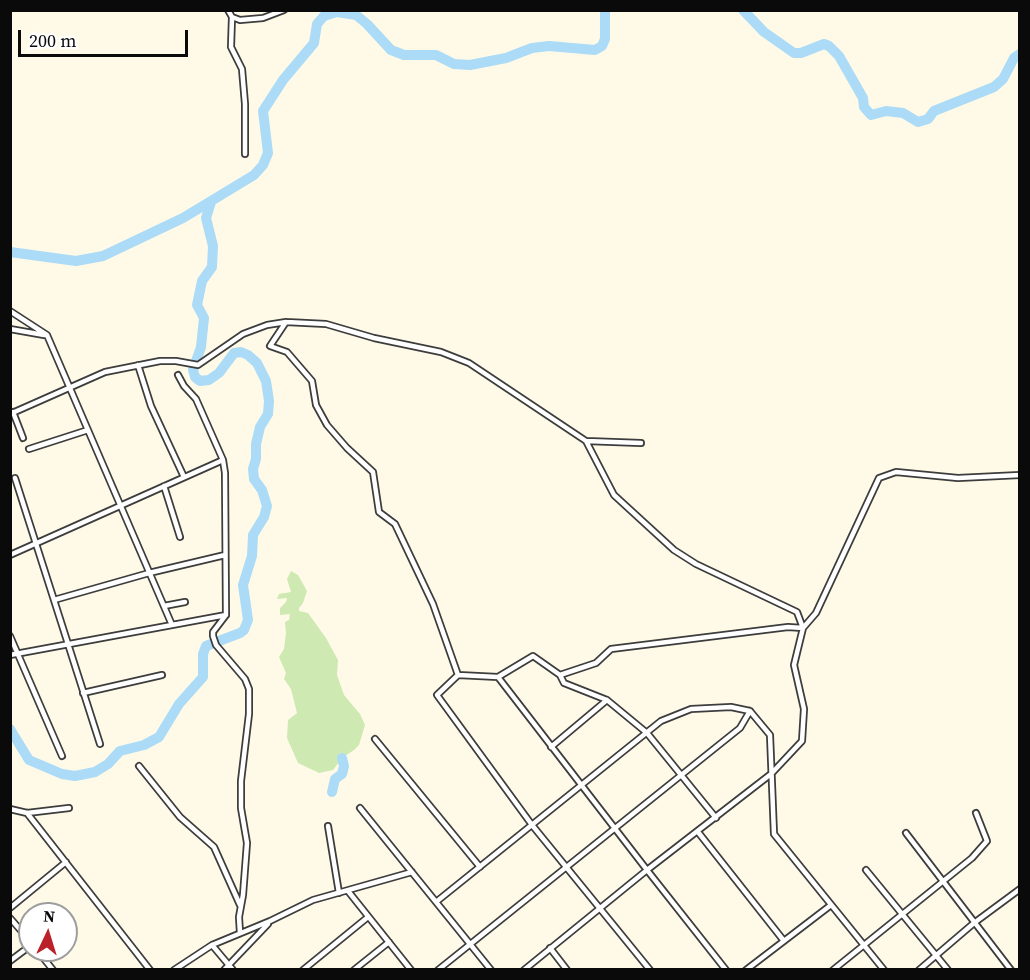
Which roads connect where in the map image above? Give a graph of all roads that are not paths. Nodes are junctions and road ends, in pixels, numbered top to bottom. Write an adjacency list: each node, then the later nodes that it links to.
1 (228, 10): 3 (street)
2 (284, 10): 3 (street)
3 (232, 17): 4 (street)
4 (244, 154)
5 (10, 311): 8 (street)
6 (286, 322): 9 (street); 15 (street); 40 (street)
7 (10, 329): 8 (street)
8 (47, 335): 11 (street)
9 (138, 365): 11 (street); 20 (street)
10 (178, 375): 18 (street)
11 (70, 388): 12 (street); 13 (street)
12 (12, 413): 14 (street)
13 (88, 430): 17 (street); 23 (street)
14 (23, 438)
15 (586, 441): 16 (street); 34 (street)
16 (641, 443)
17 (29, 449)
18 (223, 460): 20 (street); 27 (street)
19 (1020, 475): 34 (street)
20 (184, 477): 22 (street)
21 (15, 478): 25 (street)
22 (164, 486): 23 (street); 24 (street)
23 (120, 506): 25 (street); 28 (street)
24 (180, 537)
25 (36, 544): 26 (street); 29 (street)
26 (10, 555)
27 (225, 555): 28 (street); 32 (street)
28 (149, 573): 29 (street); 31 (street)
29 (54, 600): 36 (street)
30 (185, 602): 31 (street)
31 (164, 606): 33 (street)
32 (226, 615): 33 (street); 78 (street)
33 (172, 625): 36 (street)
34 (802, 628): 41 (street); 52 (street)
35 (10, 636): 37 (street)
36 (67, 645): 37 (street); 43 (street)
37 (18, 654): 38 (street); 50 (street)
38 (10, 655)
39 (162, 675): 43 (street)
40 (458, 675): 42 (street); 61 (street)
41 (560, 675): 42 (street); 44 (street)
42 (498, 677): 49 (street)
43 (83, 693): 48 (street)
44 (607, 700): 46 (street); 49 (street)
45 (750, 711): 46 (street); 52 (street); 53 (street)
46 (647, 732): 53 (street); 54 (street)
47 (375, 739): 67 (street)
48 (100, 744)
49 (551, 747): 54 (street)
50 (62, 756)
51 (139, 766): 78 (street)
52 (771, 774): 60 (street); 77 (street)
53 (682, 776): 60 (street); 63 (street)
54 (581, 785): 61 (street); 63 (street)
55 (69, 808): 58 (street)
56 (360, 808): 71 (street)
57 (10, 809): 58 (street)
58 (27, 813): 66 (street)
59 (976, 813): 72 (street)
60 (716, 818): 64 (street)
61 (532, 825): 67 (street); 68 (street)
62 (328, 826): 75 (street)
63 (615, 830): 68 (street); 69 (street)
64 (698, 832): 69 (street); 86 (street)
65 (906, 833): 72 (street)
66 (66, 862): 79 (street); 95 (street)
67 (480, 867): 76 (street)
68 (567, 868): 80 (street); 88 (street)
69 (647, 870): 80 (street); 106 (street)
70 (866, 870): 81 (street)
71 (412, 872): 74 (street); 76 (street)
72 (941, 881): 81 (street); 84 (street)
73 (1020, 889): 84 (street)
74 (348, 891): 75 (street); 82 (street)
75 (339, 893): 83 (street)
76 (436, 902): 88 (street)
77 (831, 904): 86 (street); 90 (street)
78 (240, 906): 85 (street)
79 (10, 908)
80 (600, 908): 91 (street); 105 (street)
81 (902, 914): 90 (street); 92 (street)
82 (368, 917): 87 (street); 94 (street)
83 (270, 921): 85 (street); 93 (street)
84 (974, 923): 92 (street); 112 (street)
85 (240, 933): 89 (street)
86 (784, 941): 107 (street)
87 (389, 942): 99 (street); 100 (street)
88 (470, 944): 101 (street); 102 (street)
89 (213, 945): 93 (street); 96 (street)
90 (864, 945): 108 (street); 109 (street)
91 (550, 948): 103 (street); 104 (street)
92 (936, 956): 110 (street); 111 (street)
93 (231, 967): 97 (street)
94 (311, 967): 98 (street)
95 (150, 969)
96 (174, 969)
97 (224, 969)
98 (303, 969)
99 (354, 969)
100 (411, 969)
101 (438, 969)
102 (491, 969)
103 (524, 969)
104 (567, 969)
105 (650, 969)
106 (726, 969)
107 (746, 969)
108 (832, 969)
109 (884, 969)
110 (919, 969)
111 (948, 969)
112 (1011, 969)

